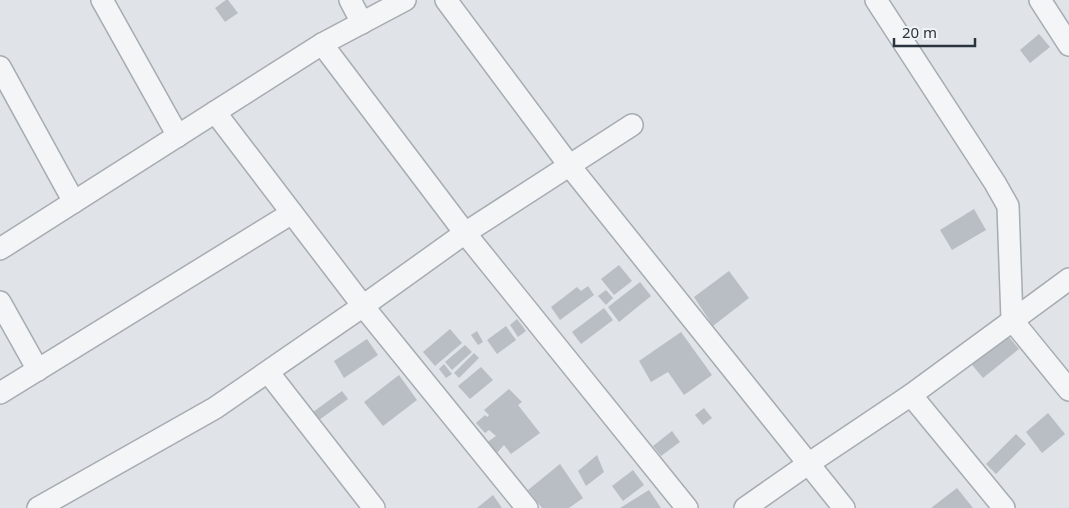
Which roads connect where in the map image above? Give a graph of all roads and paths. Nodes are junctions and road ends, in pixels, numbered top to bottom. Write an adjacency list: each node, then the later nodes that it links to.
1 (102, 0): 13 (street)
2 (350, 0): 7 (street)
3 (405, 0): 7 (street)
4 (446, 0): 14 (street)
5 (876, 0): 22 (street)
6 (1040, 0): 9 (street)
7 (362, 23): 8 (street)
8 (322, 44): 11 (street); 17 (street)
9 (1069, 45)
10 (0, 67): 15 (street)
11 (215, 112): 13 (street); 16 (street)
12 (632, 125): 14 (street)
13 (178, 136): 15 (street)
14 (569, 165): 17 (street); 28 (street)
15 (74, 202): 18 (street)
16 (292, 213): 21 (street); 23 (street)
17 (465, 233): 21 (street); 32 (street)
18 (0, 249)
19 (1069, 279): 22 (street)
20 (0, 302): 23 (street)
21 (363, 306): 24 (street); 31 (street)
22 (1012, 320): 25 (street); 27 (street)
23 (38, 370): 26 (street)
24 (268, 372): 29 (street); 30 (street)
25 (1069, 390)
26 (0, 393)
27 (911, 395): 28 (street); 35 (street)
28 (808, 464): 33 (street); 34 (street)
29 (38, 508)
30 (374, 508)
31 (527, 508)
32 (687, 508)
33 (746, 508)
34 (844, 508)
35 (1004, 508)

